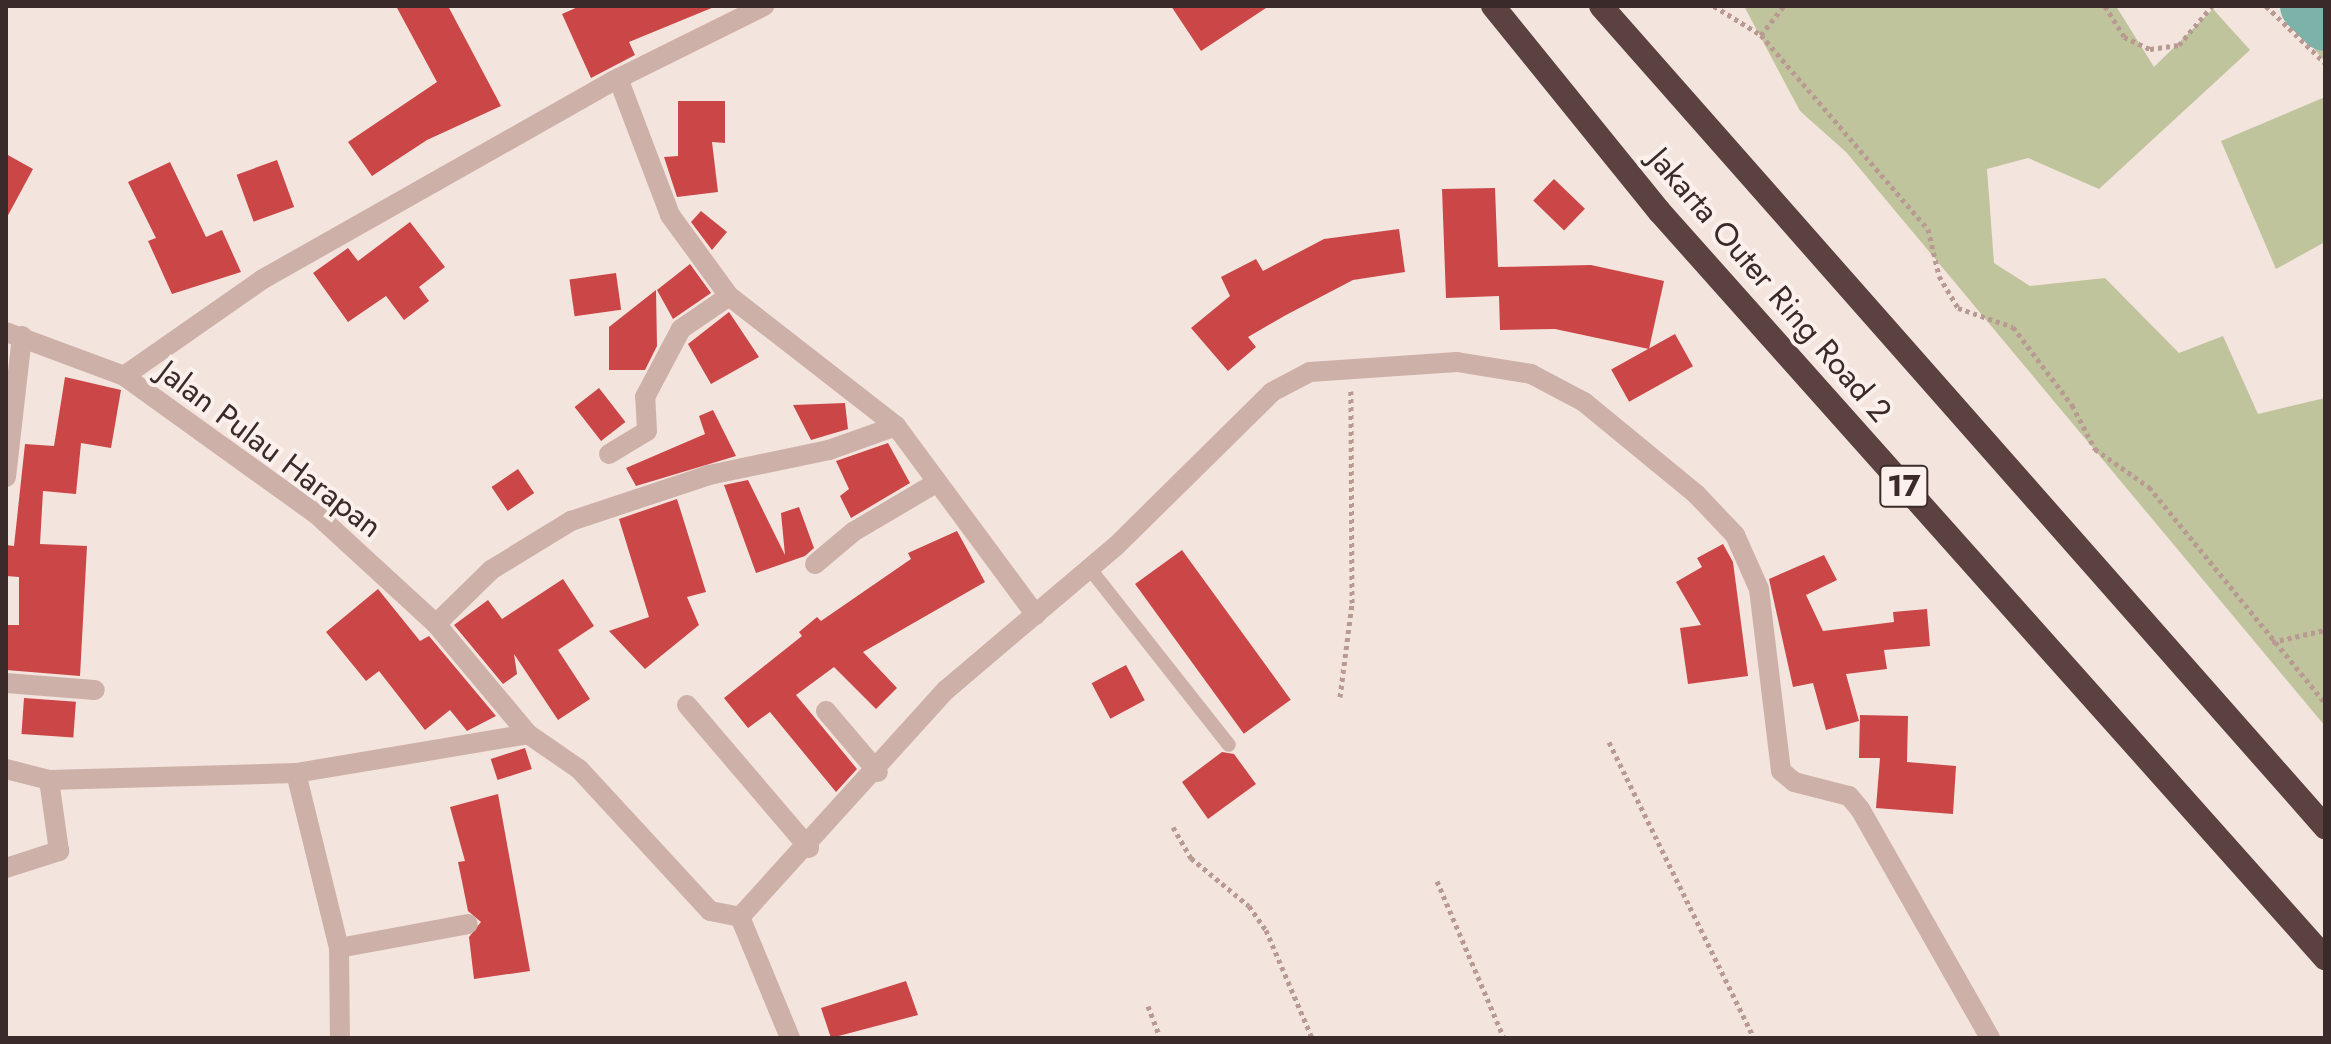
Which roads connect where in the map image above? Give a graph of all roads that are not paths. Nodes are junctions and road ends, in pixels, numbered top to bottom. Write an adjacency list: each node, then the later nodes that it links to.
1 (764, 6): 4 (street)
2 (1493, 6): 32 (highway, Jakarta Outer Ring Road 2 / 17)
3 (1601, 6): 26 (highway, Jakarta Outer Ring Road 2)
4 (618, 78): 5 (street); 7 (street)
5 (729, 296): 8 (street); 9 (street)
6 (14, 334): 7 (street, Jalan Pulau Harapan); 10 (street)
7 (124, 376): 15 (street, Jalan Pulau Harapan)
8 (896, 426): 11 (street); 15 (street)
9 (609, 454)
10 (6, 477)
11 (936, 483): 12 (street); 14 (street)
12 (815, 564)
13 (1090, 569): 14 (street); 21 (lane); 35 (street)
14 (1036, 615): 23 (street)
15 (436, 624): 20 (street, Jalan Pulau Harapan)
16 (6, 683): 17 (street)
17 (95, 690)
18 (687, 705): 27 (street)
19 (826, 711): 23 (street)
20 (528, 734): 24 (street); 29 (street, Jalan Pulau Harapan)
21 (1229, 745)
22 (6, 769): 25 (street)
23 (878, 772): 27 (street)
24 (296, 773): 25 (street); 31 (street)
25 (49, 780): 28 (street)
26 (2325, 827)
27 (809, 848): 29 (street)
28 (6, 868)
29 (740, 917): 34 (street)
30 (468, 924): 31 (street)
31 (339, 948): 33 (street)
32 (2325, 958)
33 (340, 1038)
34 (790, 1038)
35 (1990, 1038)

